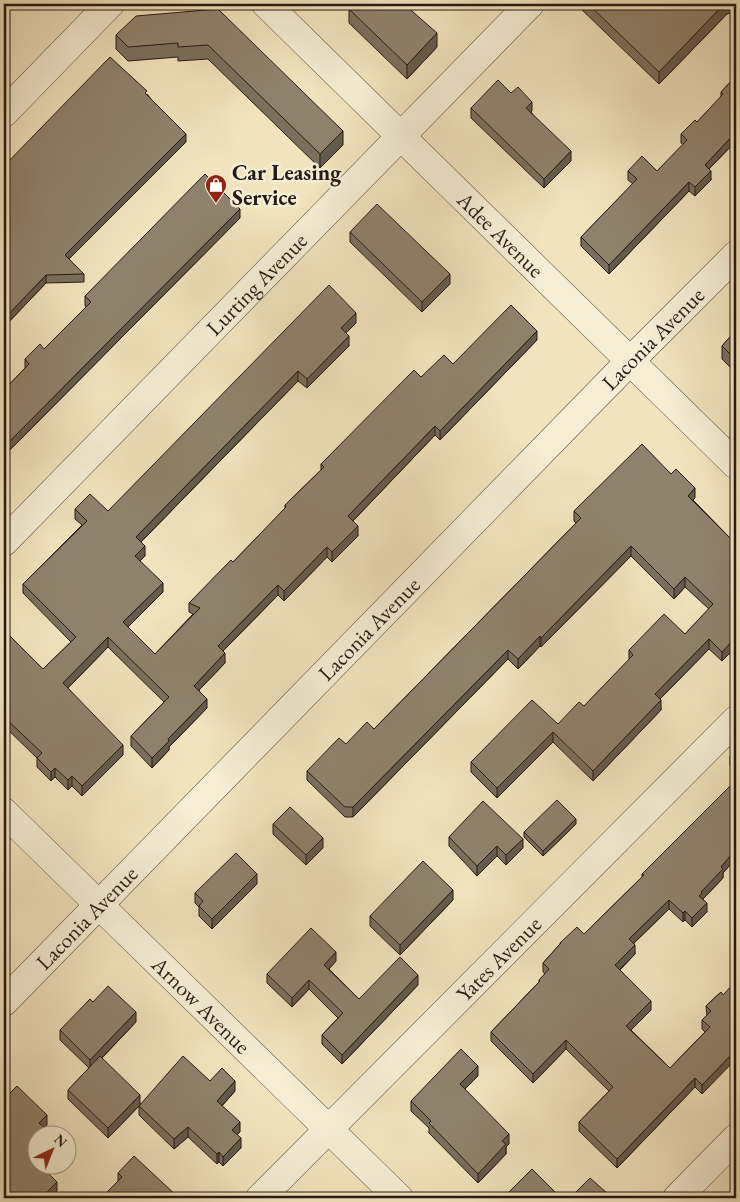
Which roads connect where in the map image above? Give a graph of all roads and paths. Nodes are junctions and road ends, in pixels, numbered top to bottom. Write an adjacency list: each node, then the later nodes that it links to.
1 (110, 4): 4 (street)
2 (266, 4): 5 (street, Adee Avenue)
3 (530, 4): 5 (street, Lurting Avenue)
4 (4, 113)
5 (401, 136): 7 (street, Adee Avenue); 9 (street, Lurting Avenue)
6 (736, 255): 7 (street, Laconia Avenue)
7 (630, 361): 8 (street, Adee Avenue); 12 (street, Laconia Avenue)
8 (736, 465)
9 (4, 542)
10 (736, 720): 14 (street, Yates Avenue)
11 (4, 812): 12 (street, Arnow Avenue)
12 (99, 905): 13 (street, Laconia Avenue); 14 (street, Arnow Avenue)
13 (4, 1002)
14 (328, 1129): 16 (street, Yates Avenue); 17 (street, Arnow Avenue)
15 (736, 1138): 18 (street)
16 (260, 1198)
17 (399, 1198)
18 (677, 1198)

